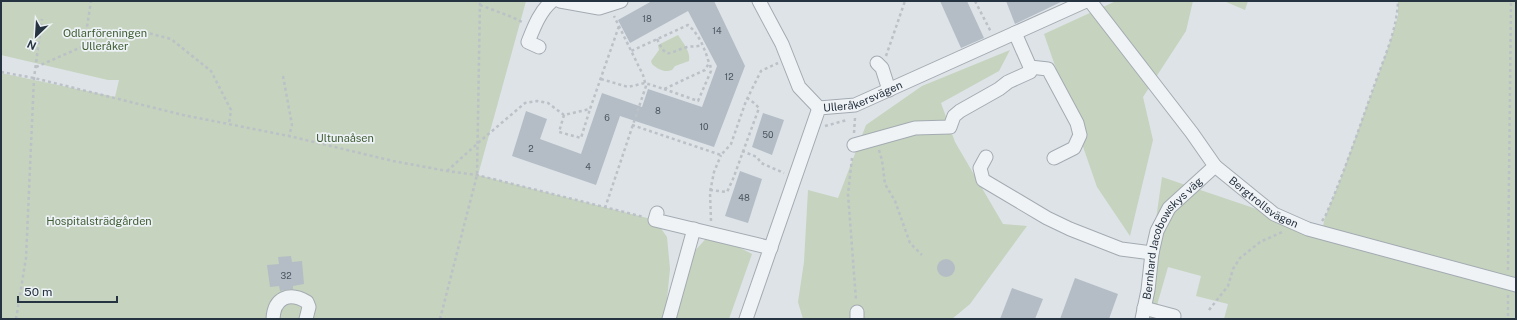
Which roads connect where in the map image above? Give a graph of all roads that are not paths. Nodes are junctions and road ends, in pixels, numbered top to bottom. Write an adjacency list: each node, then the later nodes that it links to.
1 (552, 1): 8 (street)
2 (560, 1): 3 (street)
3 (621, 1)
4 (759, 1): 12 (street)
5 (1086, 1): 7 (street, Ulleråkersvägen)
6 (1090, 1): 16 (street, Bergtrollsvägen)
7 (1015, 32): 10 (street); 11 (street, Ulleråkersvägen)
8 (539, 47)
9 (880, 65): 11 (street)
10 (1030, 67): 13 (street); 15 (street)
11 (889, 90): 12 (street, Ulleråkersvägen)
12 (819, 108): 19 (street, Ulleråkersvägen)
13 (854, 145)
14 (986, 157): 20 (street)
15 (1054, 158)
16 (1215, 166): 20 (street, Bernhard Jacobowskys väg); 21 (street, Bergtrollsvägen)
17 (656, 217): 18 (street)
18 (694, 229): 19 (street); 26 (street)
19 (771, 248): 27 (street, Ulleråkersvägen)
20 (1152, 253): 22 (street, Bernhard Jacobowskys väg)
21 (1512, 284)
22 (1143, 313): 23 (street)
23 (1174, 316)
24 (273, 319): 25 (street)
25 (306, 319)
26 (669, 319)
27 (746, 319)

